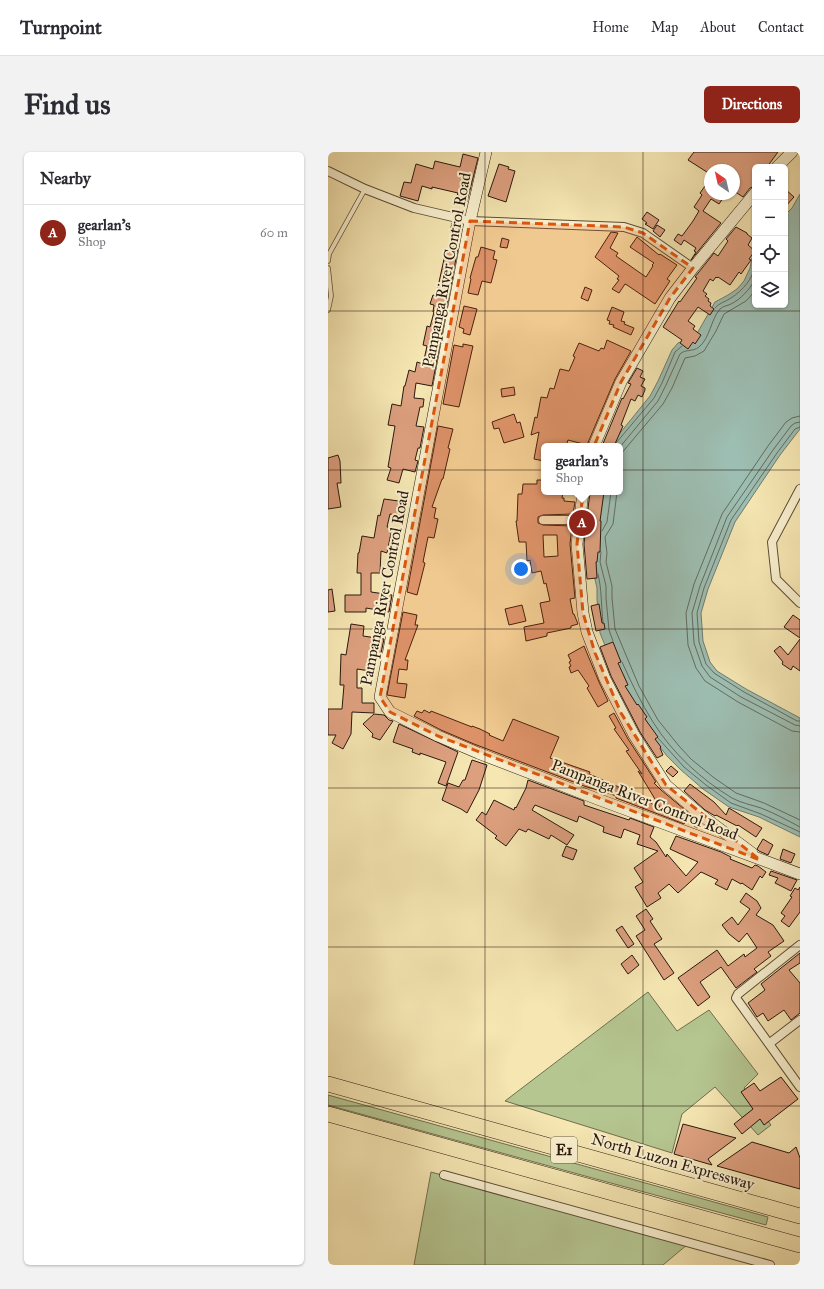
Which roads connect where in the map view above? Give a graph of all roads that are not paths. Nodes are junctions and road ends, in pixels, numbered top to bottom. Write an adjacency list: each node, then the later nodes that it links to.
1 (486, 152): 7 (street, Pampanga River Control Road)
2 (792, 152): 3 (street)
3 (780, 164)
4 (328, 172): 5 (street)
5 (365, 189): 7 (street); 8 (lane)
6 (752, 197): 10 (street)
7 (470, 221): 10 (street); 18 (street, Pampanga River Control Road)
8 (328, 261)
9 (328, 268): 11 (lane)
10 (693, 268): 12 (street)
11 (328, 310)
12 (595, 443)
13 (800, 489): 17 (street)
14 (584, 495): 16 (street)
15 (543, 520): 16 (street)
16 (580, 520): 18 (street)
17 (800, 603)
18 (760, 860): 19 (street, Pampanga River Control Road)
19 (800, 874)
20 (800, 944): 22 (street)
21 (800, 1020): 22 (street)
22 (770, 1043): 24 (street)
23 (328, 1084): 27 (highway, North Luzon Expressway / E1)
24 (800, 1087)
25 (328, 1114): 28 (highway, E1)
26 (444, 1175): 29 (street)
27 (800, 1216)
28 (800, 1244)
29 (770, 1265)

